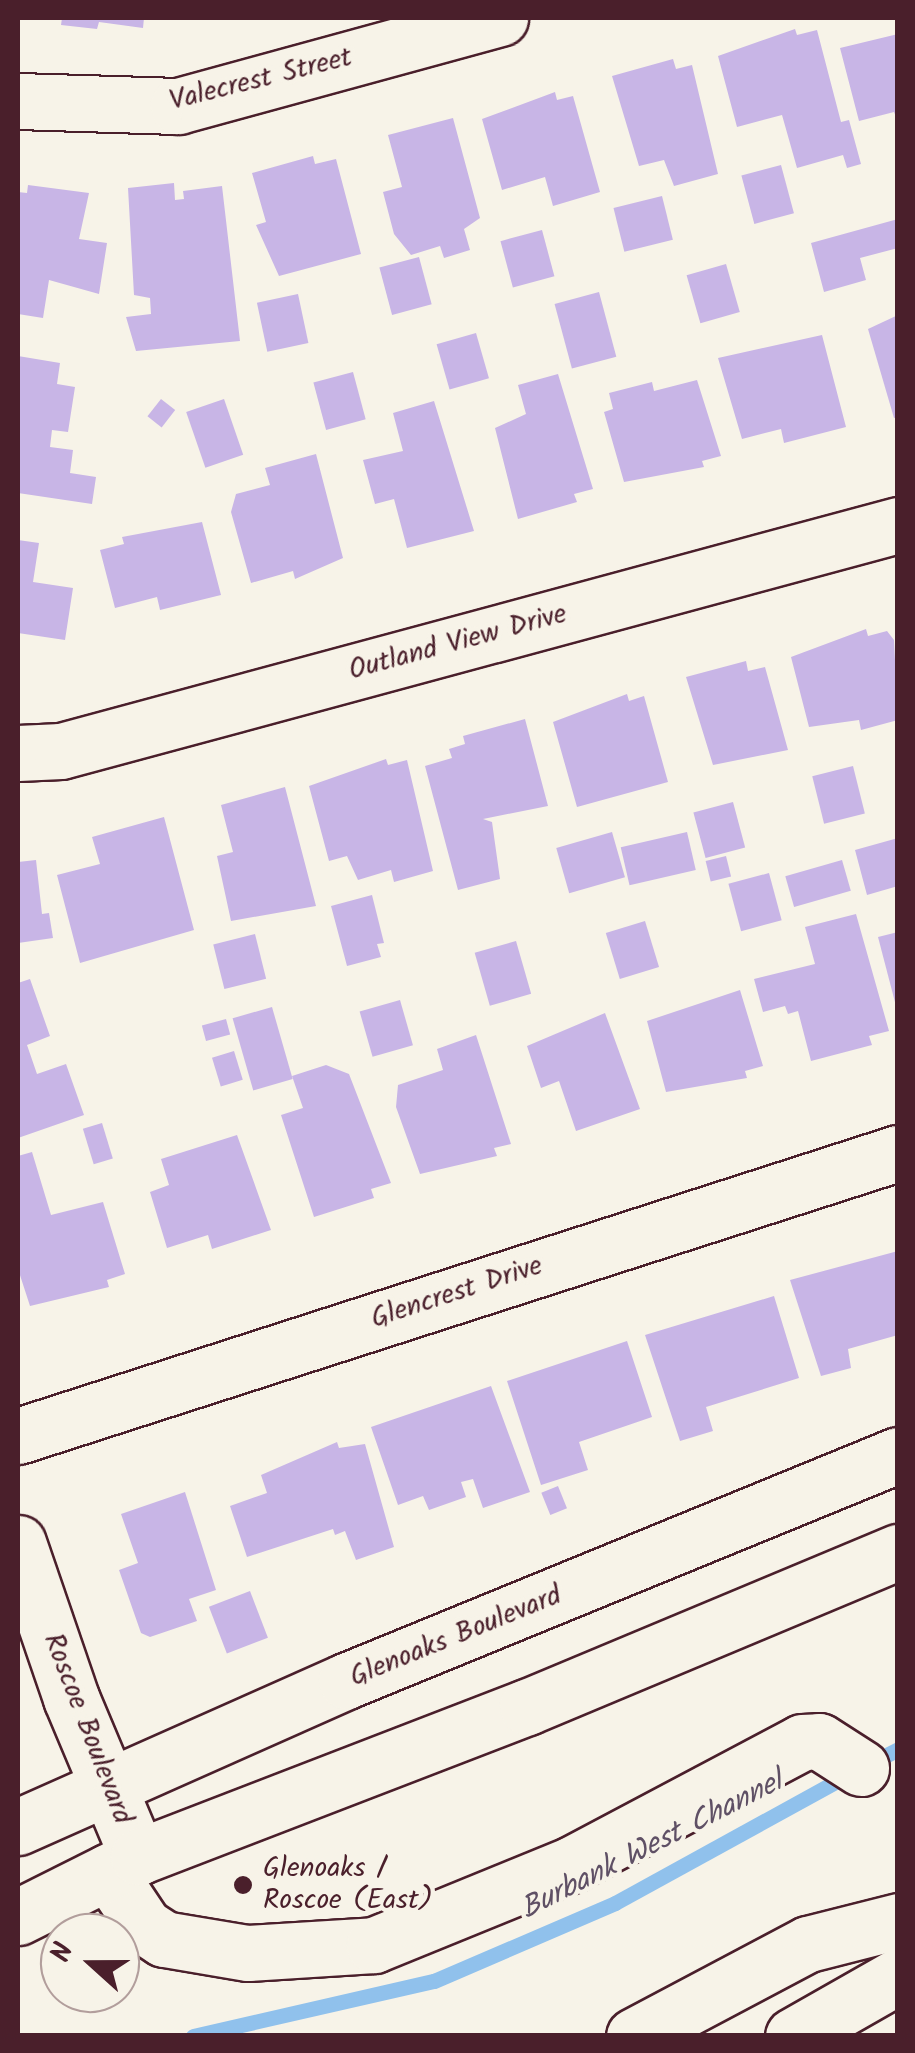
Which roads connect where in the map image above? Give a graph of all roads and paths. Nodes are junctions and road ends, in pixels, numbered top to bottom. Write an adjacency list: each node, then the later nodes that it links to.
1 (500, 18): 2 (main road, Valecrest Street)
2 (18, 100)
3 (898, 525): 4 (main road, Outland View Drive)
4 (18, 752)
5 (898, 1153): 6 (main road, Glencrest Drive)
6 (18, 1436)
7 (898, 1455): 11 (main road, Glenoaks Boulevard)
8 (18, 1543): 11 (main road, Roscoe Boulevard)
9 (898, 1552): 13 (main road)
10 (861, 1768): 13 (main road, Roscoe Boulevard)
11 (107, 1784): 12 (main road, Glenoaks Boulevard); 13 (main road, Roscoe Boulevard)
12 (18, 1827)
13 (123, 1864): 14 (main road)
14 (18, 1917)
15 (898, 1921): 17 (main road)
16 (898, 1976): 18 (main road)
17 (634, 2036)
18 (793, 2036)

